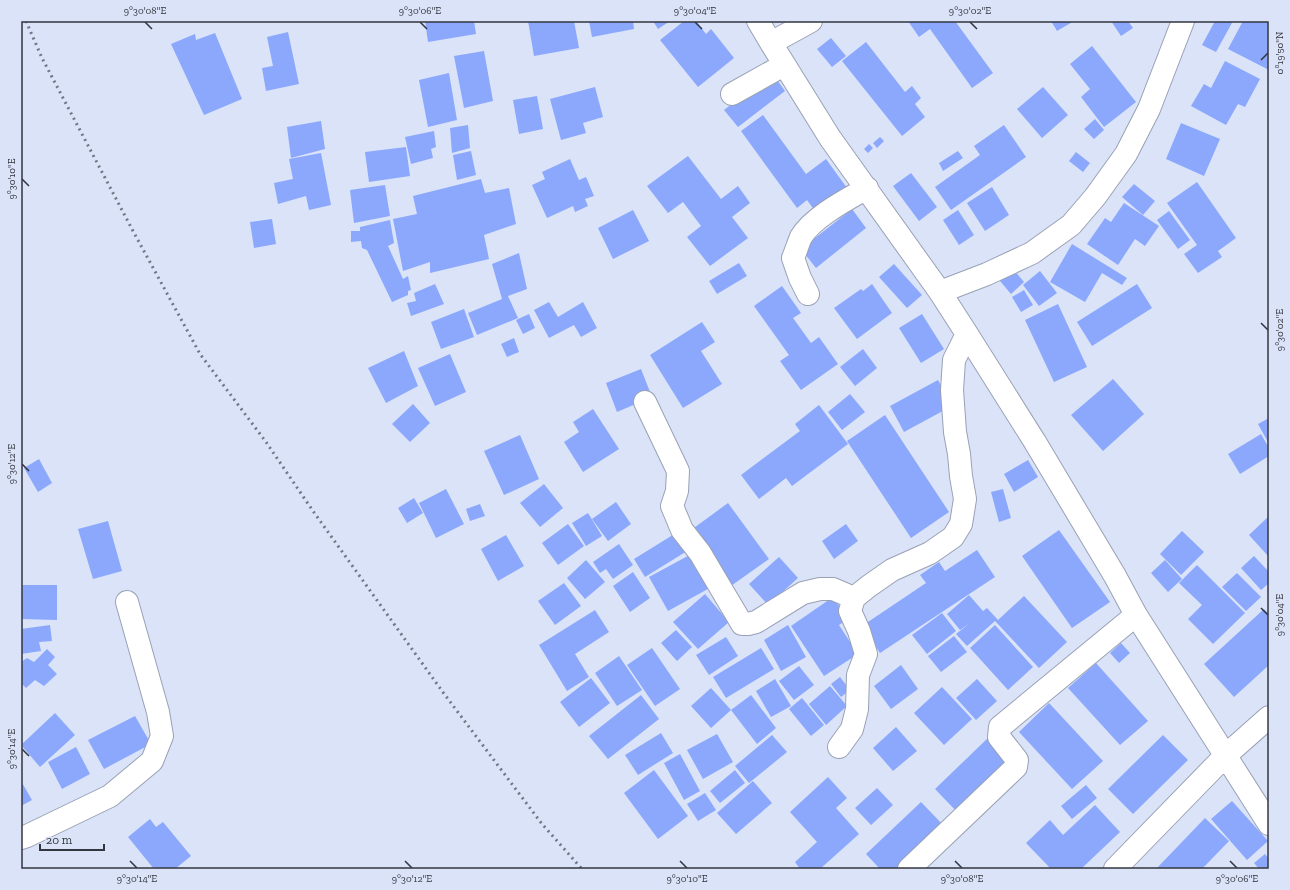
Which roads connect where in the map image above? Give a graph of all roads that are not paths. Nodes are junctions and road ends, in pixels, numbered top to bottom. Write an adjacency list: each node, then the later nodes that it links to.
1 (758, 21): 4 (street)
2 (811, 21): 4 (street)
3 (1183, 21): 8 (street)
4 (771, 43): 5 (street)
5 (784, 65): 6 (street); 7 (street)
6 (732, 94)
7 (866, 188): 8 (street); 9 (street)
8 (940, 292): 10 (street)
9 (808, 294)
10 (967, 334): 12 (street); 14 (street)
11 (644, 402): 12 (street)
12 (854, 598): 16 (street)
13 (127, 602): 19 (street)
14 (1136, 615): 17 (street); 20 (street)
15 (1269, 717): 17 (street)
16 (839, 747)
17 (1225, 756): 18 (street); 21 (street)
18 (1269, 824)
19 (21, 838)
20 (910, 869)
21 (1115, 869)

